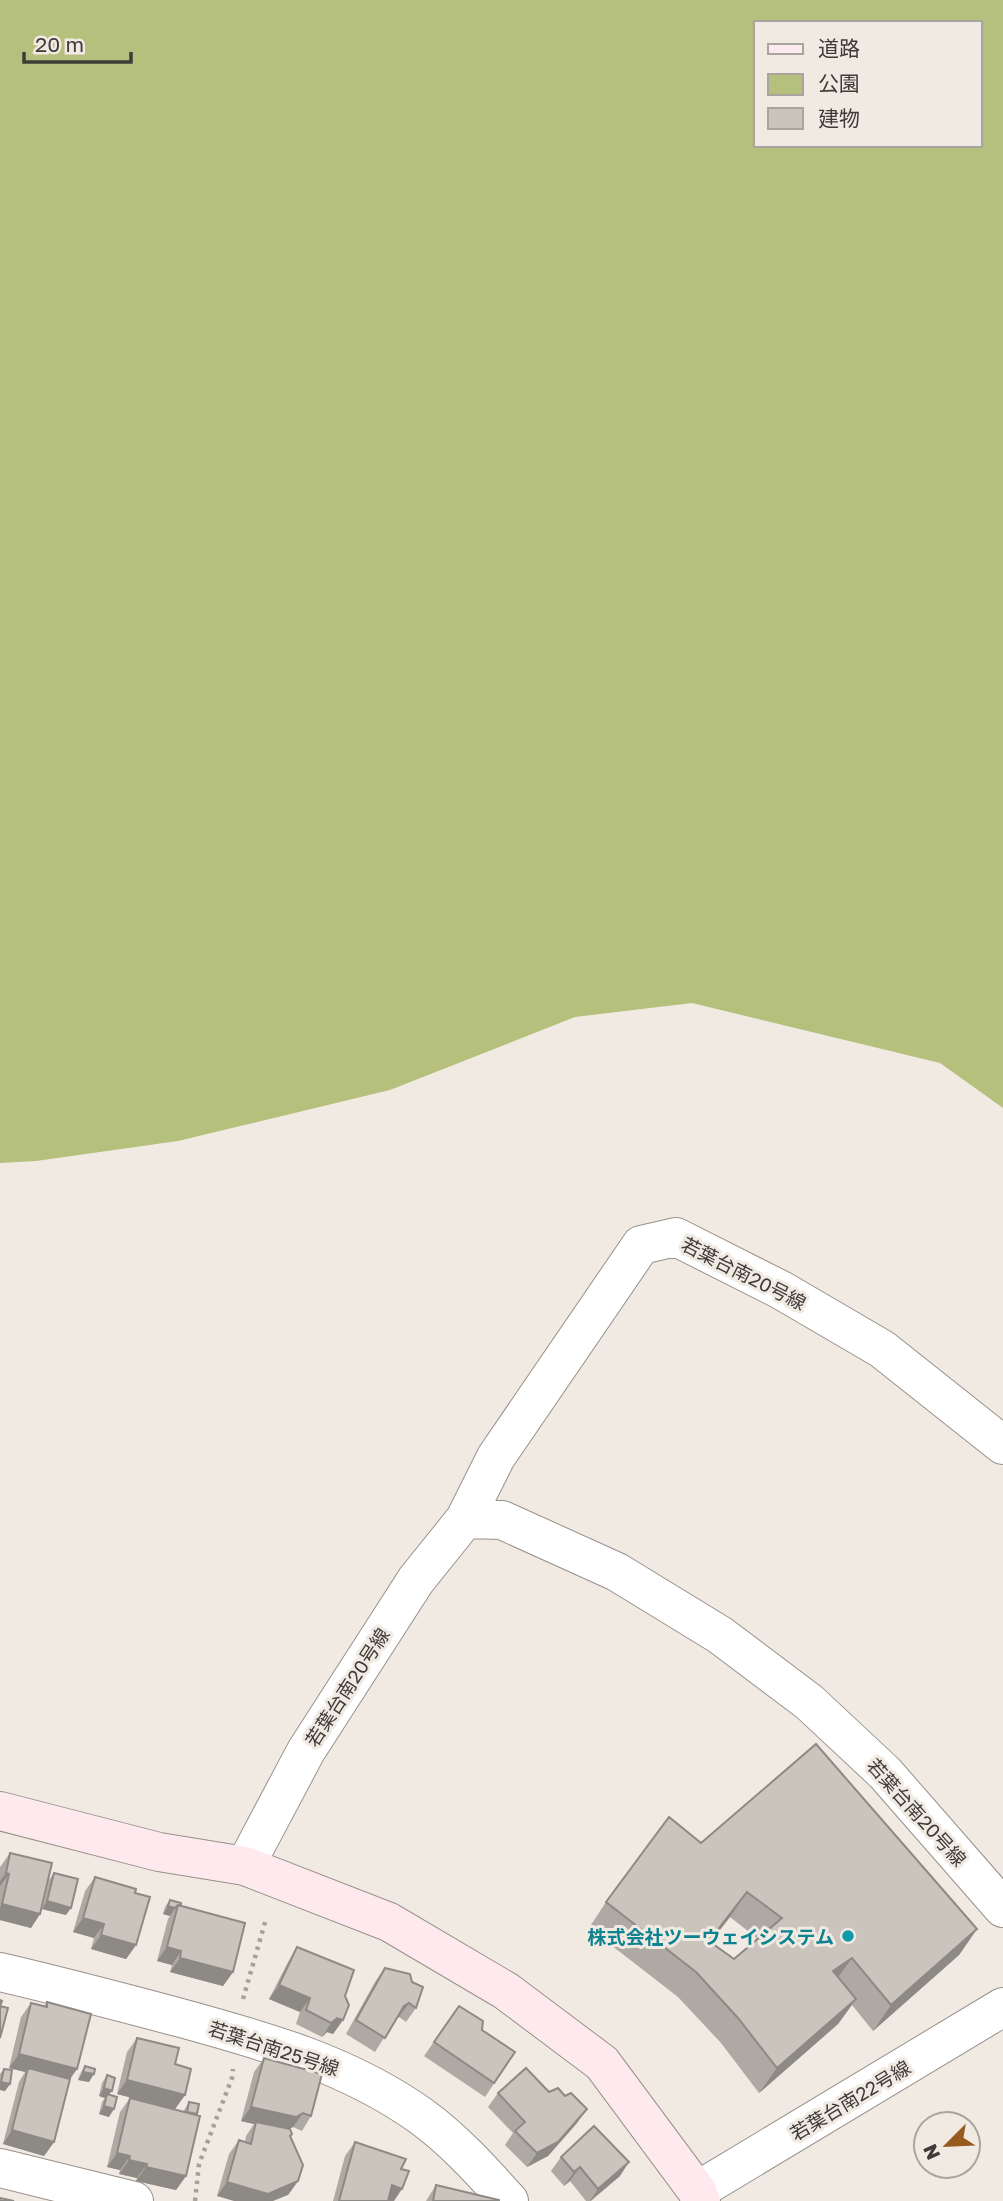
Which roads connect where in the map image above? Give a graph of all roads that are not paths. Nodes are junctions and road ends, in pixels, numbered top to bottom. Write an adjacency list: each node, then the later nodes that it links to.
1 (1003, 1445): 2 (street, 若葉台南20号線)
2 (465, 1519): 4 (street, 若葉台南20号線); 5 (street, 若葉台南20号線)
3 (0, 1811): 4 (street)
4 (245, 1866): 9 (street)
5 (1003, 1908)
6 (0, 1972): 11 (street, 若葉台南25号線)
7 (1003, 2007): 9 (street, 若葉台南22号線)
8 (0, 2168): 10 (street)
9 (699, 2196)
10 (134, 2201)
11 (509, 2201)

